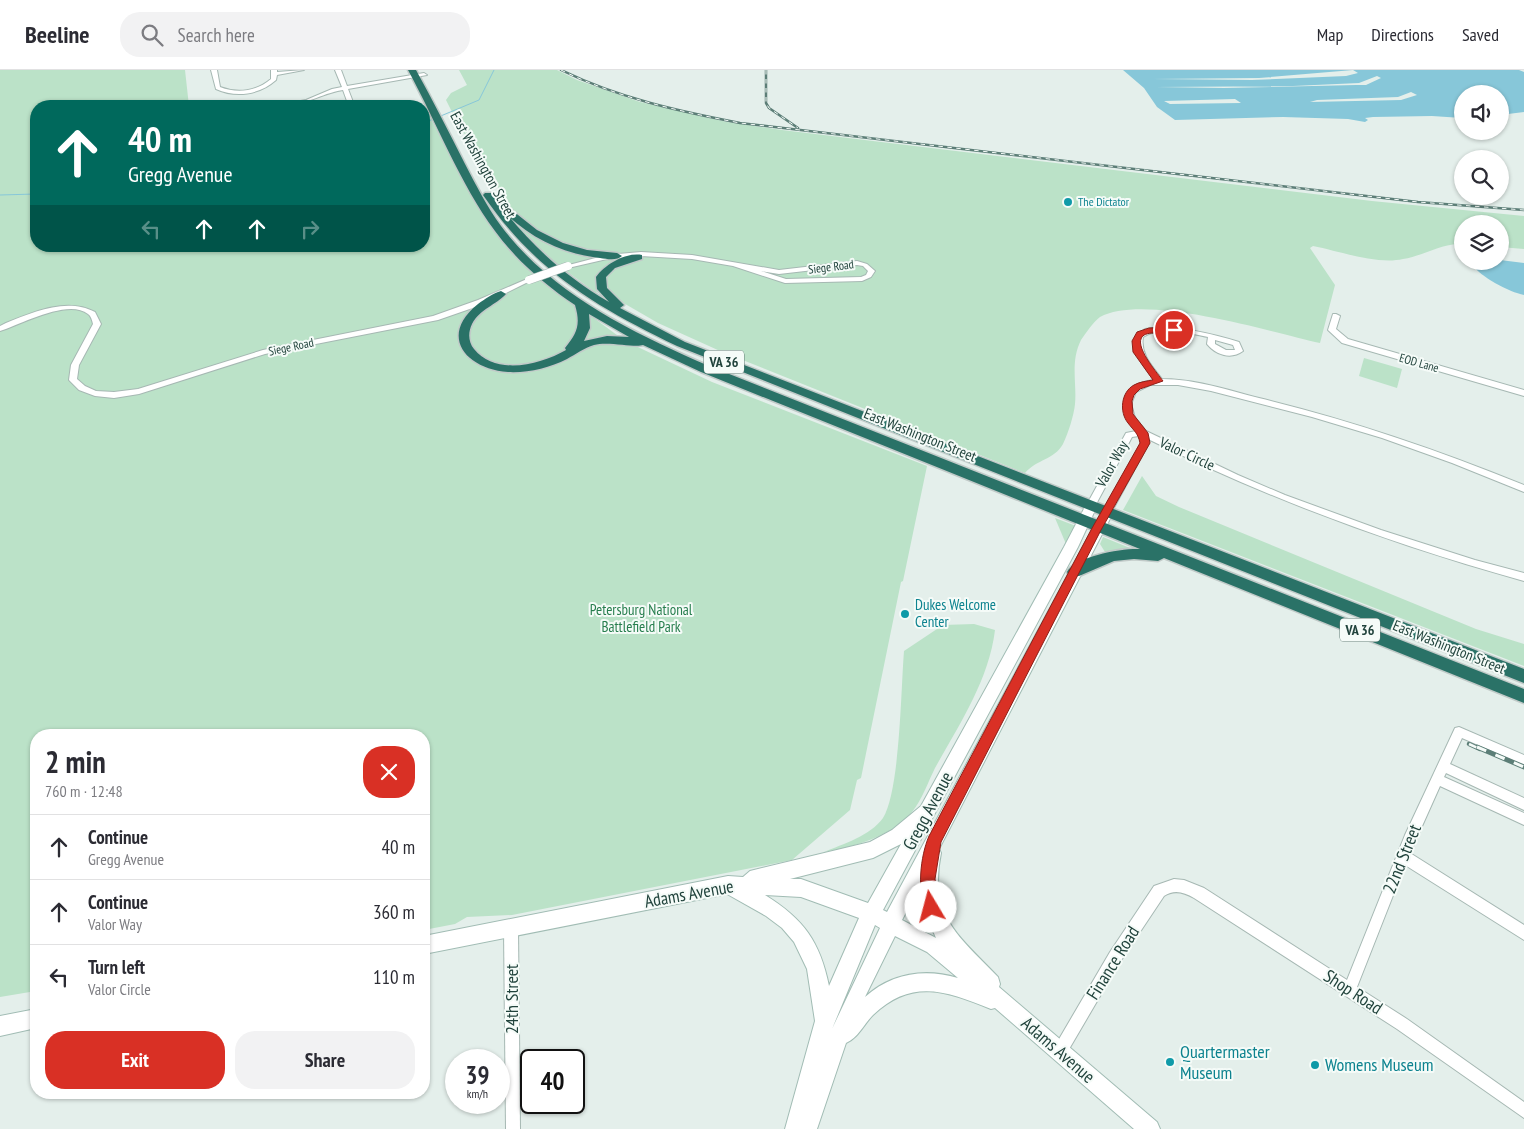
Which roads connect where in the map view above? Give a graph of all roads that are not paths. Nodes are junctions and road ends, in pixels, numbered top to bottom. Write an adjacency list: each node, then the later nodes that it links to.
1 (214, 70): 7 (street)
2 (301, 70): 4 (street)
3 (338, 70): 6 (street)
4 (274, 72): 7 (street)
5 (418, 73): 6 (street); 11 (highway, East Washington Street / VA 36); 20 (highway, East Washington Street / VA 36)
6 (345, 88): 9 (street); 10 (street)
7 (249, 90): 8 (street)
8 (250, 98)
9 (307, 100)
10 (349, 100)
11 (485, 190): 12 (highway); 23 (highway, East Washington Street / VA 36)
12 (617, 256): 14 (street, Siege Road); 16 (street, Siege Road)
13 (638, 256): 14 (street, Siege Road); 16 (street, Siege Road); 23 (highway)
14 (677, 256): 15 (street, Siege Road)
15 (736, 266): 17 (street, Siege Road); 18 (street, Siege Road)
16 (569, 267): 19 (street, Siege Road, bridge)
17 (789, 272): 18 (street); 18 (street, Siege Road)
18 (790, 281)
19 (502, 295): 20 (highway); 22 (street, Siege Road); 25 (highway)
20 (580, 303): 25 (highway, East Washington Street / VA 36)
21 (1336, 316): 27 (street, EOD Lane)
22 (0, 329)
23 (659, 334): 30 (highway, East Washington Street / VA 36)
24 (1212, 336): 26 (street)
25 (660, 349): 32 (highway, East Washington Street / VA 36)
26 (1159, 381): 28 (street, Valor Circle); 29 (street, Valor Circle)
27 (1524, 393)
28 (1143, 433): 30 (street, Valor Way); 31 (street, Valor Way); 35 (street, Valor Circle)
29 (1524, 488)
30 (1091, 506): 31 (highway, East Washington Street / VA 36); 32 (street, Gregg Avenue)
31 (1103, 519): 32 (highway, East Washington Street / VA 36); 33 (highway, East Washington Street / VA 36); 34 (street, Gregg Avenue); 38 (highway, East Washington Street / VA 36)
32 (1085, 520): 36 (street, Gregg Avenue)
33 (1195, 564): 34 (highway); 39 (highway, East Washington Street / VA 36)
34 (1074, 572): 37 (street, Gregg Avenue)
35 (1524, 576)
36 (1048, 588): 37 (street); 43 (street, Gregg Avenue)
37 (1063, 594): 46 (street, Gregg Avenue)
38 (1524, 676)
39 (1524, 696)
40 (1524, 760): 41 (street, 22nd Street)
41 (1444, 767): 42 (street, 22nd Street); 44 (street)
42 (1438, 780): 45 (street); 47 (street, 22nd Street)
43 (933, 803): 48 (street); 50 (street, Gregg Avenue)
44 (1524, 804)
45 (1524, 819)
46 (934, 841): 51 (street, Gregg Avenue); 56 (street)
47 (1403, 856): 53 (street); 55 (street, 22nd Street)
48 (728, 885): 50 (street, Adams Avenue); 52 (street, Adams Avenue); 58 (street)
49 (1175, 885): 55 (street, Shop Road); 60 (street, Finance Road)
50 (872, 914): 51 (street, Adams Avenue); 58 (street, Gregg Avenue)
51 (891, 924): 56 (street, Adams Avenue); 61 (street, Gregg Avenue)
52 (511, 929): 54 (street, Adams Avenue); 63 (street, 24th Street)
53 (1524, 932)
54 (430, 945)
55 (1350, 989): 62 (street, Shop Road)
56 (1022, 1018): 60 (street, Adams Avenue); 61 (street)
57 (30, 1020): 59 (street)
58 (823, 1025): 64 (street, Gregg Avenue)
59 (0, 1026)
60 (1060, 1051): 66 (street, Adams Avenue)
61 (832, 1052): 65 (street, Gregg Avenue)
62 (1524, 1111)
63 (512, 1129)
64 (795, 1129)
65 (806, 1129)
66 (1150, 1129)

